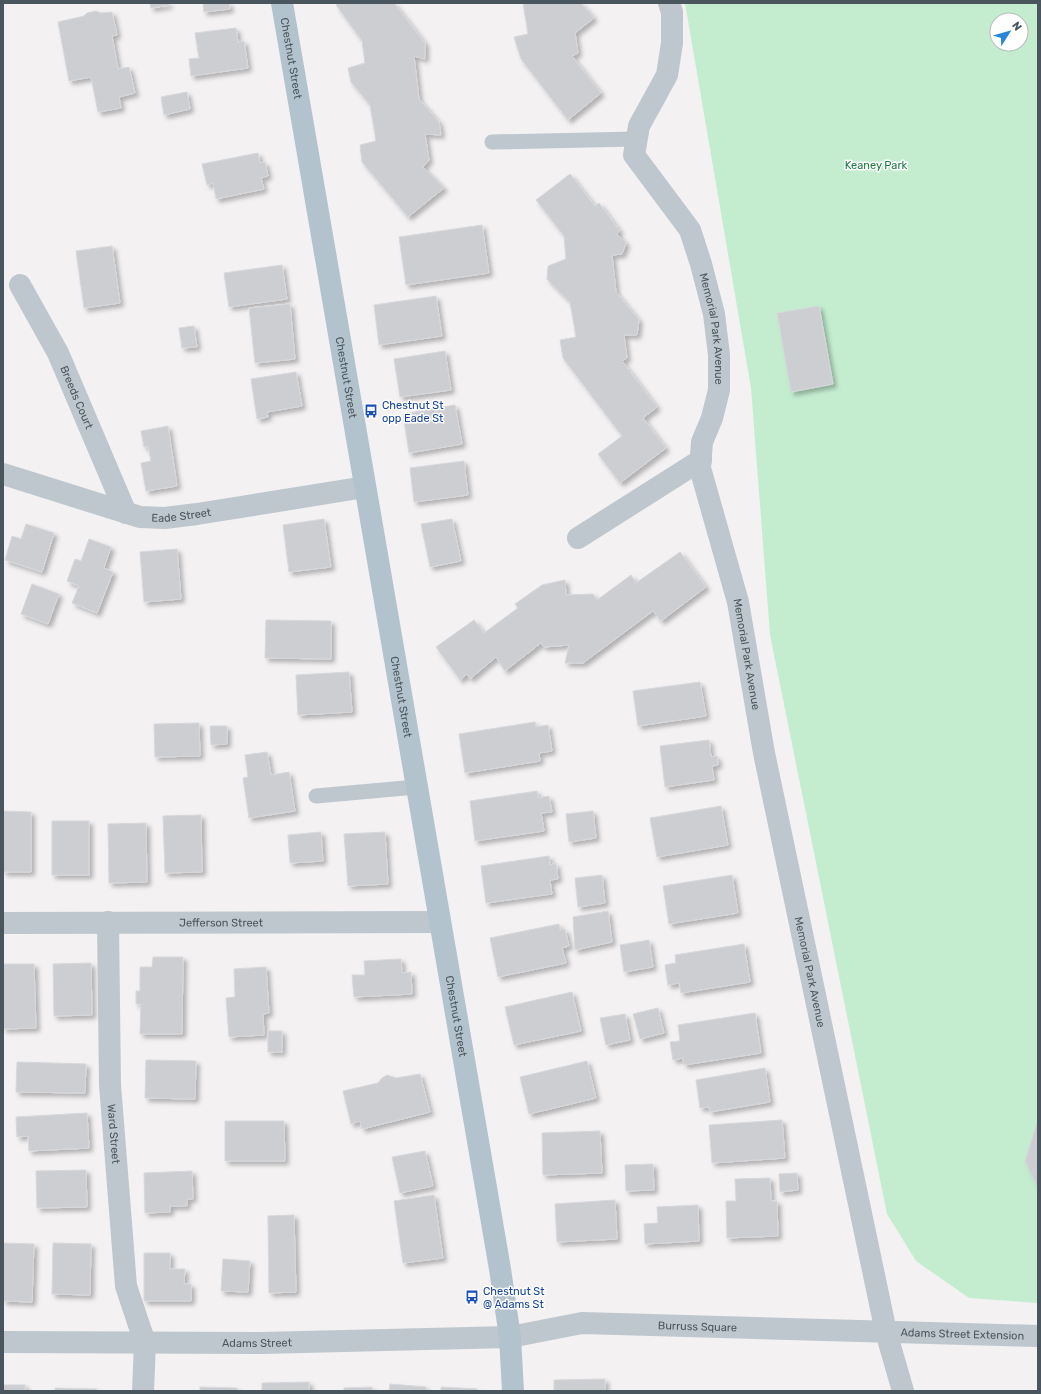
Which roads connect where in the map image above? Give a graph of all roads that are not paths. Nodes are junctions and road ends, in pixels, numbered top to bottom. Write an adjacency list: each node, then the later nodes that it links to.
1 (282, 3): 8 (main road, Chestnut Street)
2 (669, 3): 3 (street, Memorial Park Avenue)
3 (636, 139): 4 (lane); 6 (street, Memorial Park Avenue)
4 (492, 142)
5 (20, 286): 9 (street, Breeds Court)
6 (701, 460): 10 (street); 16 (street, Memorial Park Avenue)
7 (3, 474): 9 (street, Eade Street)
8 (365, 487): 9 (street, Eade Street); 11 (main road, Chestnut Street)
9 (126, 514)
10 (578, 538)
11 (416, 787): 12 (lane); 15 (main road, Chestnut Street)
12 (316, 796)
13 (3, 922): 14 (street, Jefferson Street)
14 (108, 922): 15 (street, Jefferson Street); 20 (street, Ward Street)
15 (440, 922): 18 (main road, Chestnut Street)
16 (886, 1332): 17 (street, Adams Street Extension); 18 (street, Burruss Square); 23 (street, Memorial Park Avenue)
17 (1038, 1336)
18 (510, 1337): 20 (street, Adams Street); 22 (main road, Chestnut Street)
19 (3, 1342): 20 (street, Adams Street)
20 (145, 1343): 21 (street)
21 (143, 1391)
22 (513, 1391)
23 (903, 1391)

